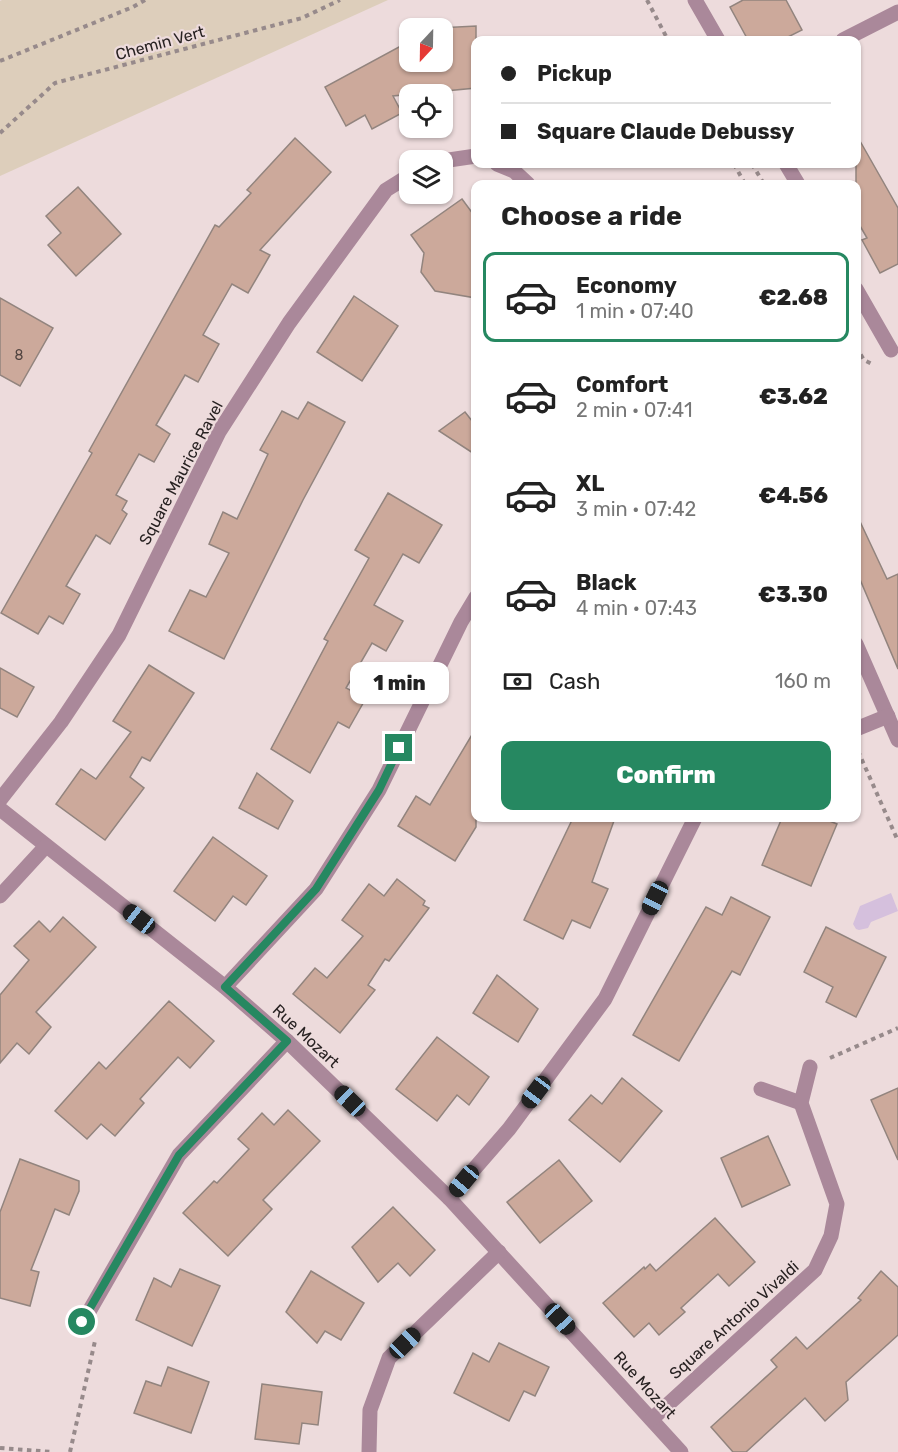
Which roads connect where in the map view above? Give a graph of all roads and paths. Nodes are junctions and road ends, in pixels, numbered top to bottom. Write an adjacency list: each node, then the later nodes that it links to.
1 (145, 0): 9 (path)
2 (340, 0): 10 (path, Chemin Vert)
3 (647, 0): 6 (path)
4 (695, 0): 7 (street)
5 (898, 12): 8 (street)
6 (666, 36)
7 (716, 36)
8 (851, 36)
9 (0, 61)
10 (0, 133)
11 (471, 157): 12 (street)
12 (453, 159)
13 (507, 168): 14 (street)
14 (524, 180)
15 (399, 181): 24 (street, Square Maurice Ravel)
16 (861, 298): 17 (street)
17 (891, 350)
18 (471, 605): 30 (street)
19 (861, 655): 20 (street)
20 (888, 716): 21 (street); 22 (street)
21 (861, 727)
22 (898, 740)
23 (861, 758): 27 (path)
24 (0, 800)
25 (0, 809): 28 (street, Rue Mozart)
26 (693, 822): 36 (street)
27 (898, 841)
28 (46, 846): 29 (street); 30 (street, Rue Mozart)
29 (0, 896)
30 (225, 987): 32 (street, Rue Mozart)
31 (898, 1028): 33 (path)
32 (287, 1041): 36 (street, Rue Mozart); 38 (street)
33 (810, 1067): 35 (street)
34 (760, 1089): 35 (street)
35 (801, 1103): 39 (street, Square Antonio Vivaldi)
36 (449, 1198): 37 (street, Rue Mozart)
37 (499, 1252): 39 (street, Rue Mozart); 43 (street)
38 (82, 1322): 42 (path)
39 (652, 1419): 44 (street, Rue Mozart)
40 (0, 1448): 41 (path)
41 (52, 1452)
42 (70, 1452)
43 (369, 1452)
44 (681, 1452)

